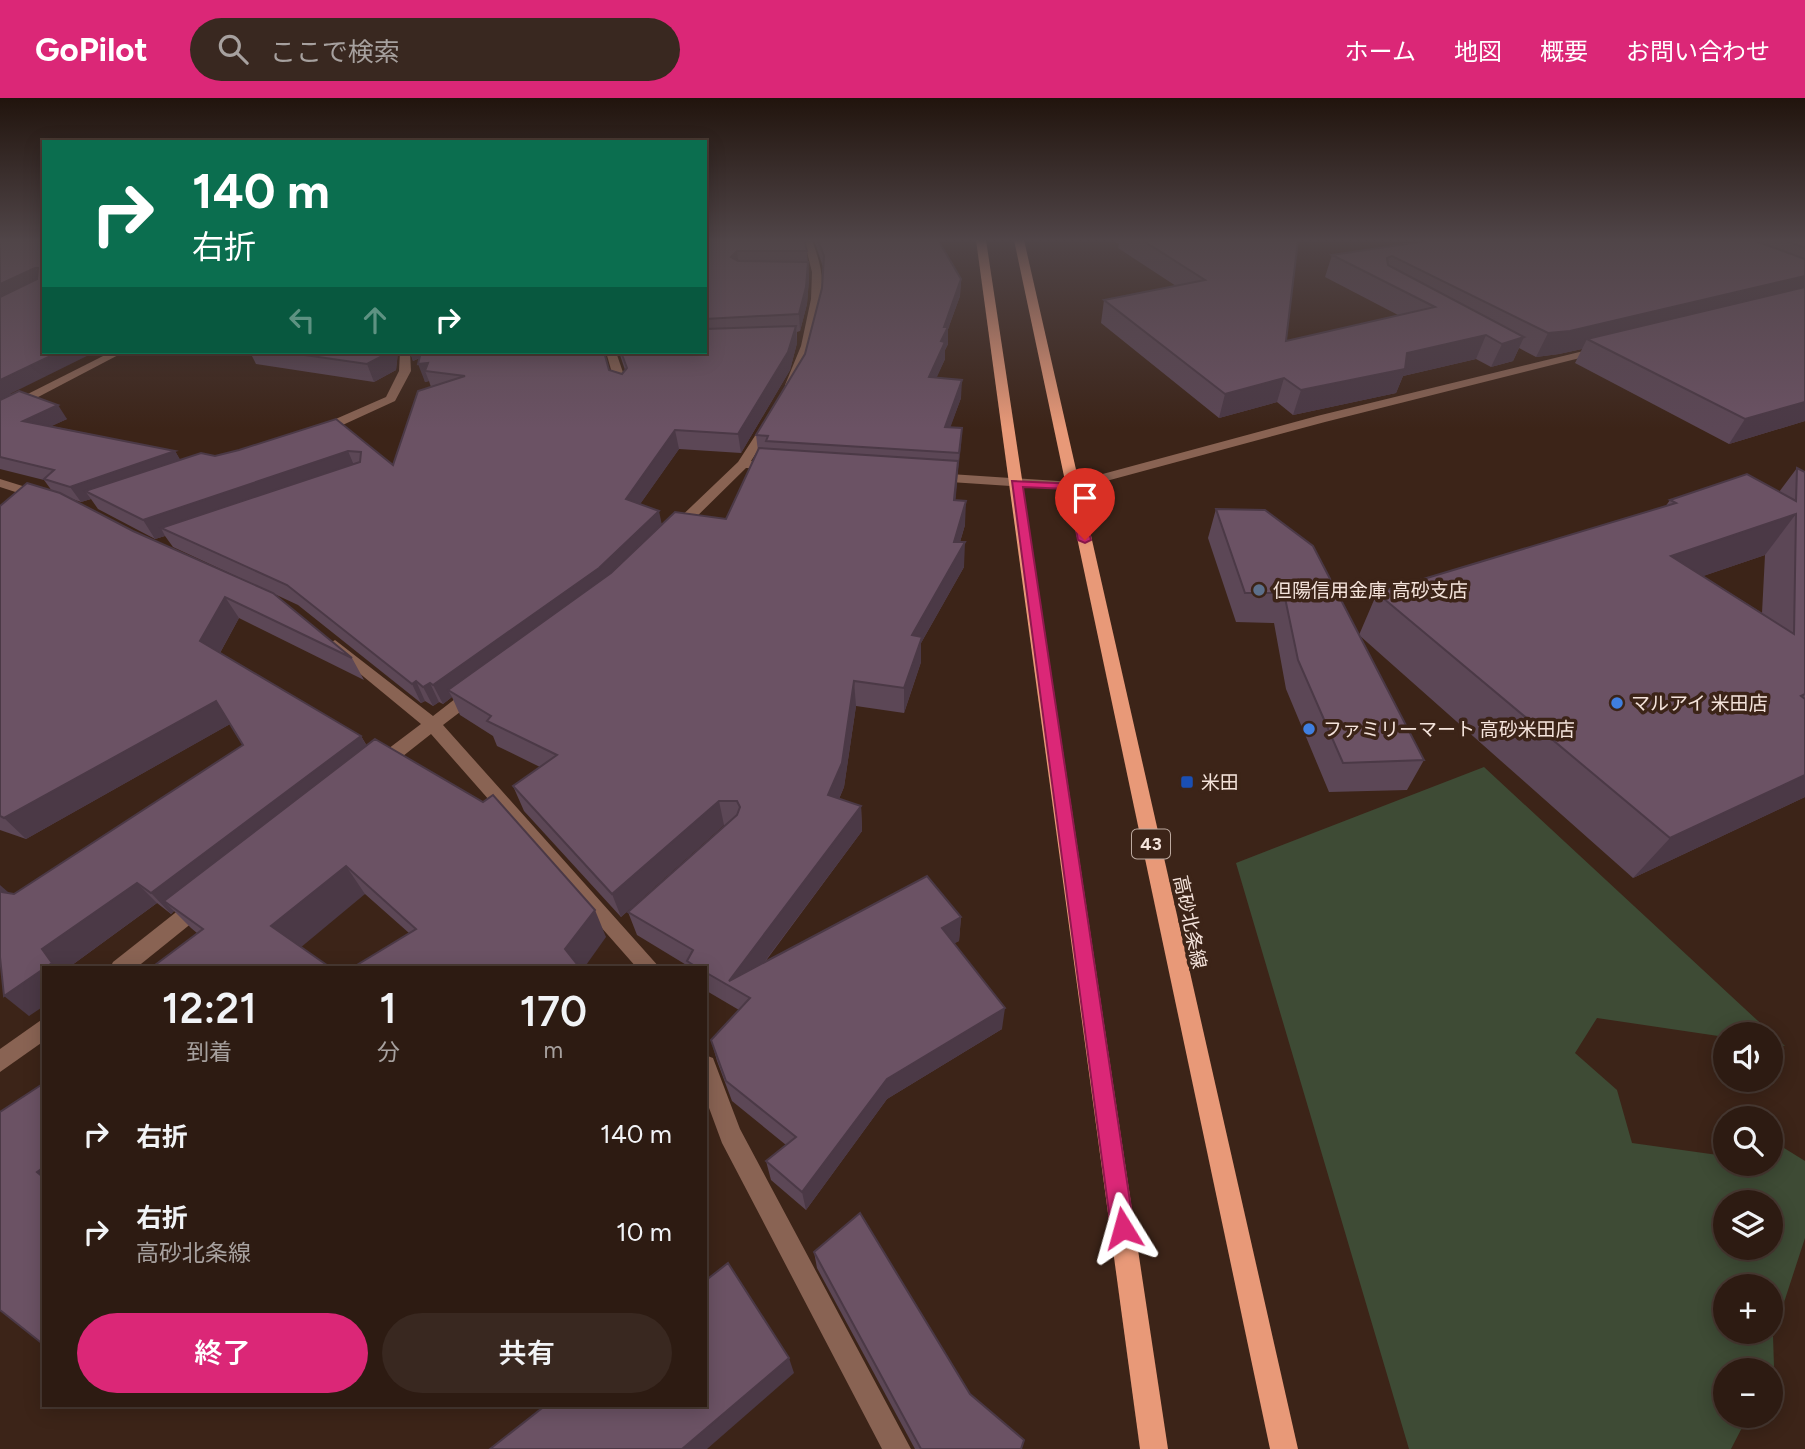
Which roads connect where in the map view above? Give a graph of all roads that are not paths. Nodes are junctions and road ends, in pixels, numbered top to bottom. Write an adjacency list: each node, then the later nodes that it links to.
1 (815, 303): 13 (street)
2 (990, 303): 17 (main road)
3 (1033, 303): 18 (main road, 高砂北条線 / 43)
4 (1616, 346): 9 (street)
5 (115, 354): 11 (street)
6 (405, 354): 12 (street)
7 (612, 354): 10 (street)
8 (1524, 360): 9 (street)
9 (1535, 366): 18 (street)
10 (622, 387)
11 (0, 413)
12 (306, 434)
13 (743, 464): 14 (street); 20 (street)
14 (784, 467)
15 (920, 476): 17 (street)
16 (0, 483): 19 (street)
17 (1016, 483): 18 (street); 32 (main road)
18 (1073, 486): 33 (main road, 高砂北条線 / 43)
19 (58, 502)
20 (660, 545)
21 (324, 636): 23 (street)
22 (488, 683): 23 (street)
23 (432, 724): 24 (street); 27 (street)
24 (367, 775)
25 (217, 892): 26 (street)
26 (123, 966)
27 (649, 966)
28 (42, 1030): 29 (street)
29 (0, 1062)
30 (707, 1071): 31 (street)
31 (897, 1449)
32 (1154, 1449)
33 (1284, 1449)

